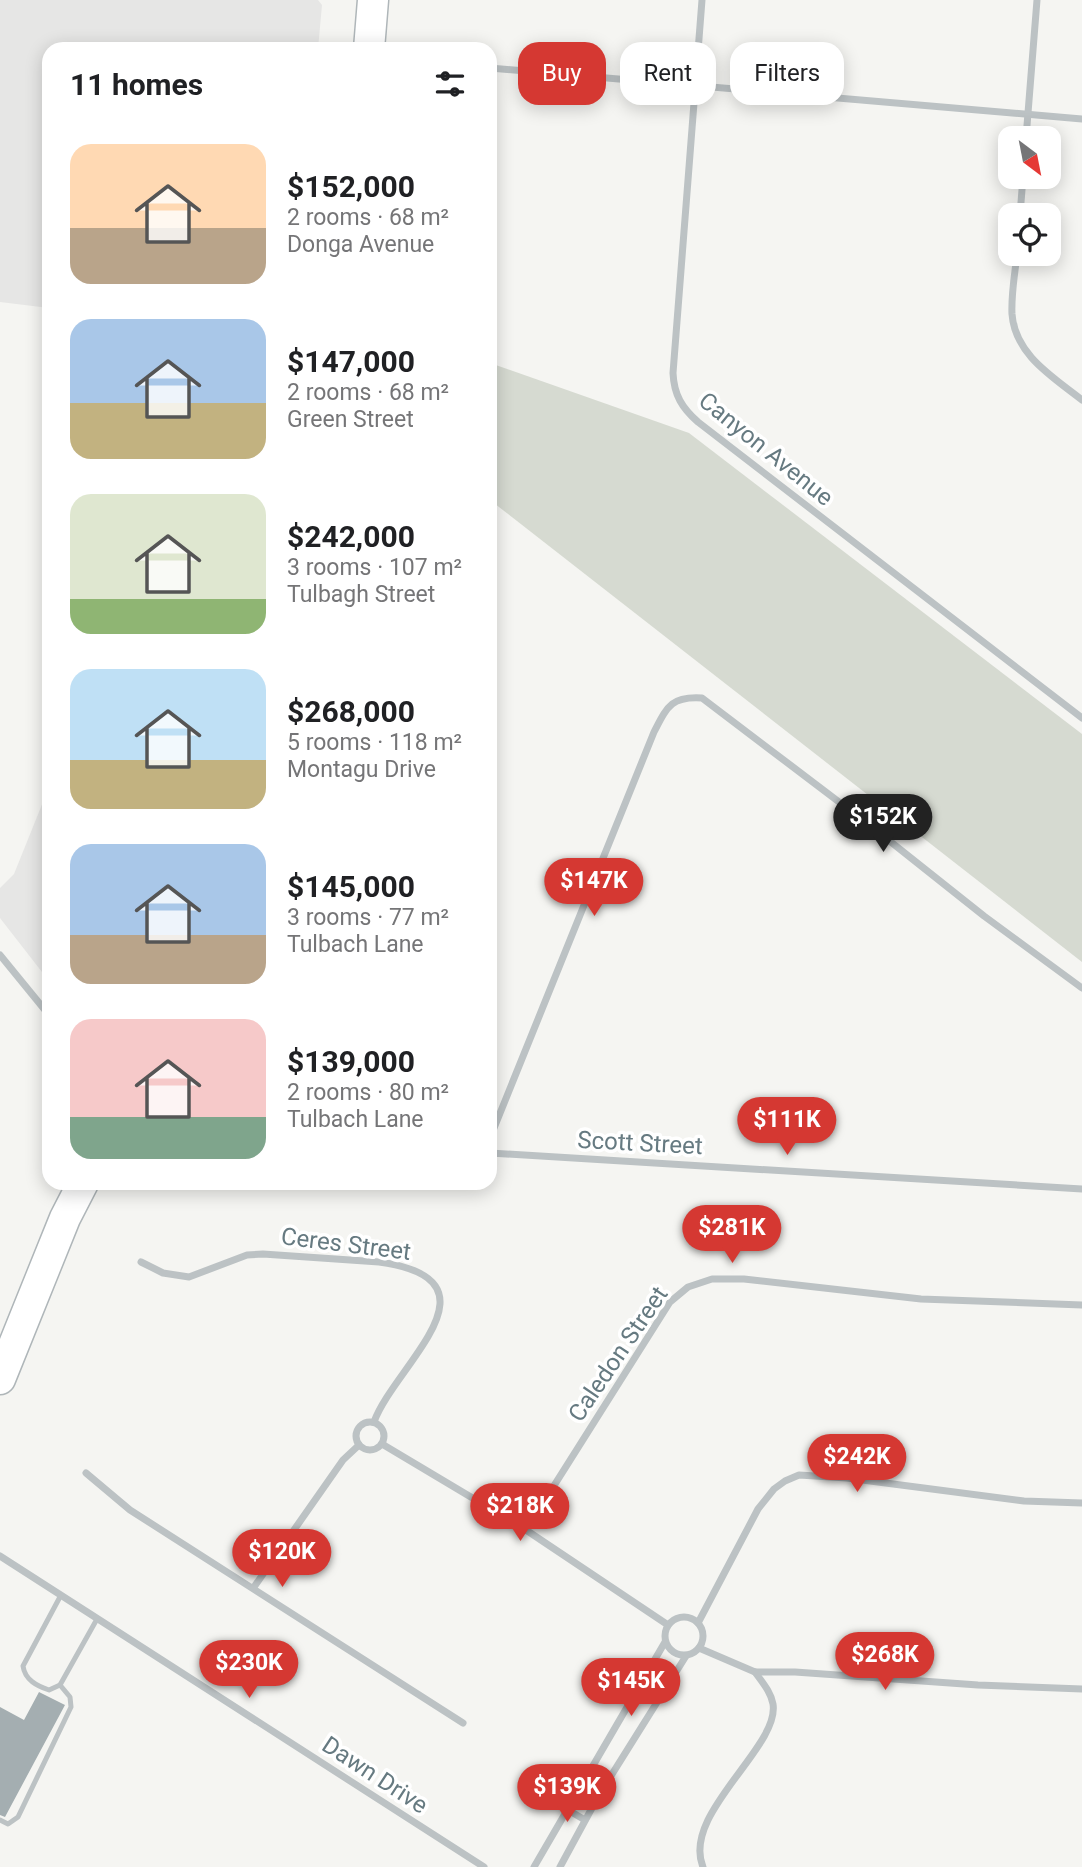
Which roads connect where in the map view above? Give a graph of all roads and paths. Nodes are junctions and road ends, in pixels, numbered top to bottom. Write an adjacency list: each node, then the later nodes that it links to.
1 (373, 0): 4 (main road)
2 (702, 0): 5 (street, Canyon Avenue)
3 (1037, 0): 10 (street)
4 (370, 42)
5 (699, 42)
6 (497, 69): 7 (street)
7 (620, 79)
8 (716, 87): 10 (street)
9 (693, 105): 15 (street, Canyon Avenue)
10 (1027, 115): 11 (street); 12 (street)
11 (1082, 119)
12 (1027, 126)
13 (1016, 266): 14 (street)
14 (1082, 400)
15 (1082, 719)
16 (0, 955): 18 (street)
17 (1082, 988): 19 (street)
18 (42, 1006)
19 (497, 1121)
20 (497, 1153): 21 (street, Scott Street)
21 (1082, 1189)
22 (79, 1190): 25 (main road)
23 (141, 1262): 26 (street, Ceres Street)
24 (1082, 1305): 31 (street, Caledon Street)
25 (0, 1379)
26 (374, 1422): 27 (street); 28 (street)
27 (382, 1444): 28 (street); 31 (street)
28 (359, 1445): 33 (street)
29 (86, 1473): 33 (street)
30 (1082, 1503): 36 (street)
31 (526, 1530): 37 (street)
32 (0, 1556): 34 (street, Dawn Drive)
33 (254, 1587): 44 (street)
34 (61, 1595): 35 (street, Dawn Drive); 42 (lane)
35 (97, 1619): 42 (lane); 48 (street, Dawn Drive)
36 (698, 1623): 37 (street); 39 (street)
37 (668, 1625): 38 (street)
38 (665, 1642): 40 (street); 45 (street)
39 (699, 1648): 40 (street); 41 (street)
40 (686, 1656): 47 (street)
41 (755, 1672): 43 (street); 51 (street)
42 (60, 1685): 46 (lane)
43 (1082, 1689)
44 (463, 1723)
45 (568, 1810): 47 (street); 49 (street)
46 (0, 1820)
47 (585, 1820): 50 (street)
48 (484, 1867)
49 (534, 1867)
50 (560, 1867)
51 (703, 1867)

